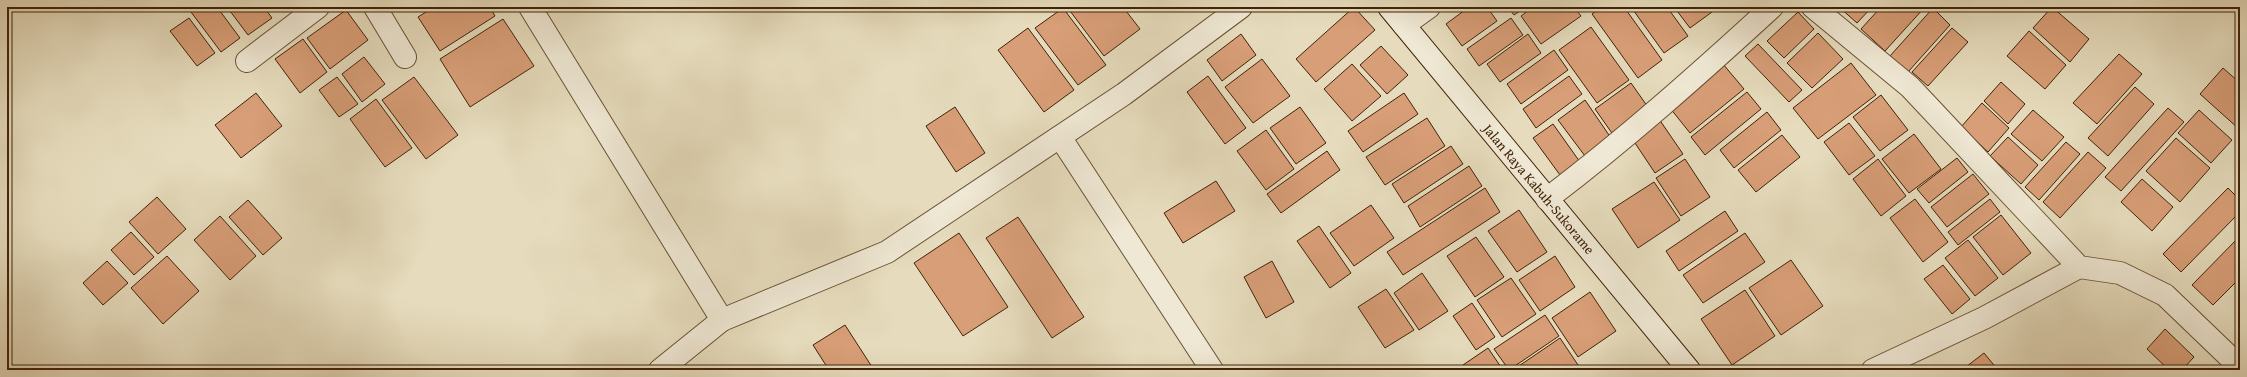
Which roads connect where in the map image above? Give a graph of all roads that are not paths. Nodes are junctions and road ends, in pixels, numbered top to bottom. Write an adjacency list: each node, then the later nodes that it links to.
1 (318, 7): 11 (street)
2 (375, 7): 10 (street)
3 (530, 7): 15 (street)
4 (1241, 7): 12 (street)
5 (1389, 7): 9 (street, Jalan Raya Kabuh-Sukorame)
6 (1429, 7): 9 (street)
7 (1772, 7): 13 (street)
8 (1813, 7): 14 (street)
9 (1404, 25): 13 (street, Jalan Raya Kabuh-Sukorame)
10 (405, 57)
11 (247, 61)
12 (1060, 137): 15 (street); 18 (street)
13 (1547, 199): 19 (street, Jalan Raya Kabuh-Sukorame)
14 (2079, 267): 16 (street); 20 (street)
15 (722, 320): 17 (street)
16 (2240, 366)
17 (660, 370)
18 (1212, 370)
19 (1689, 370)
20 (1873, 370)

